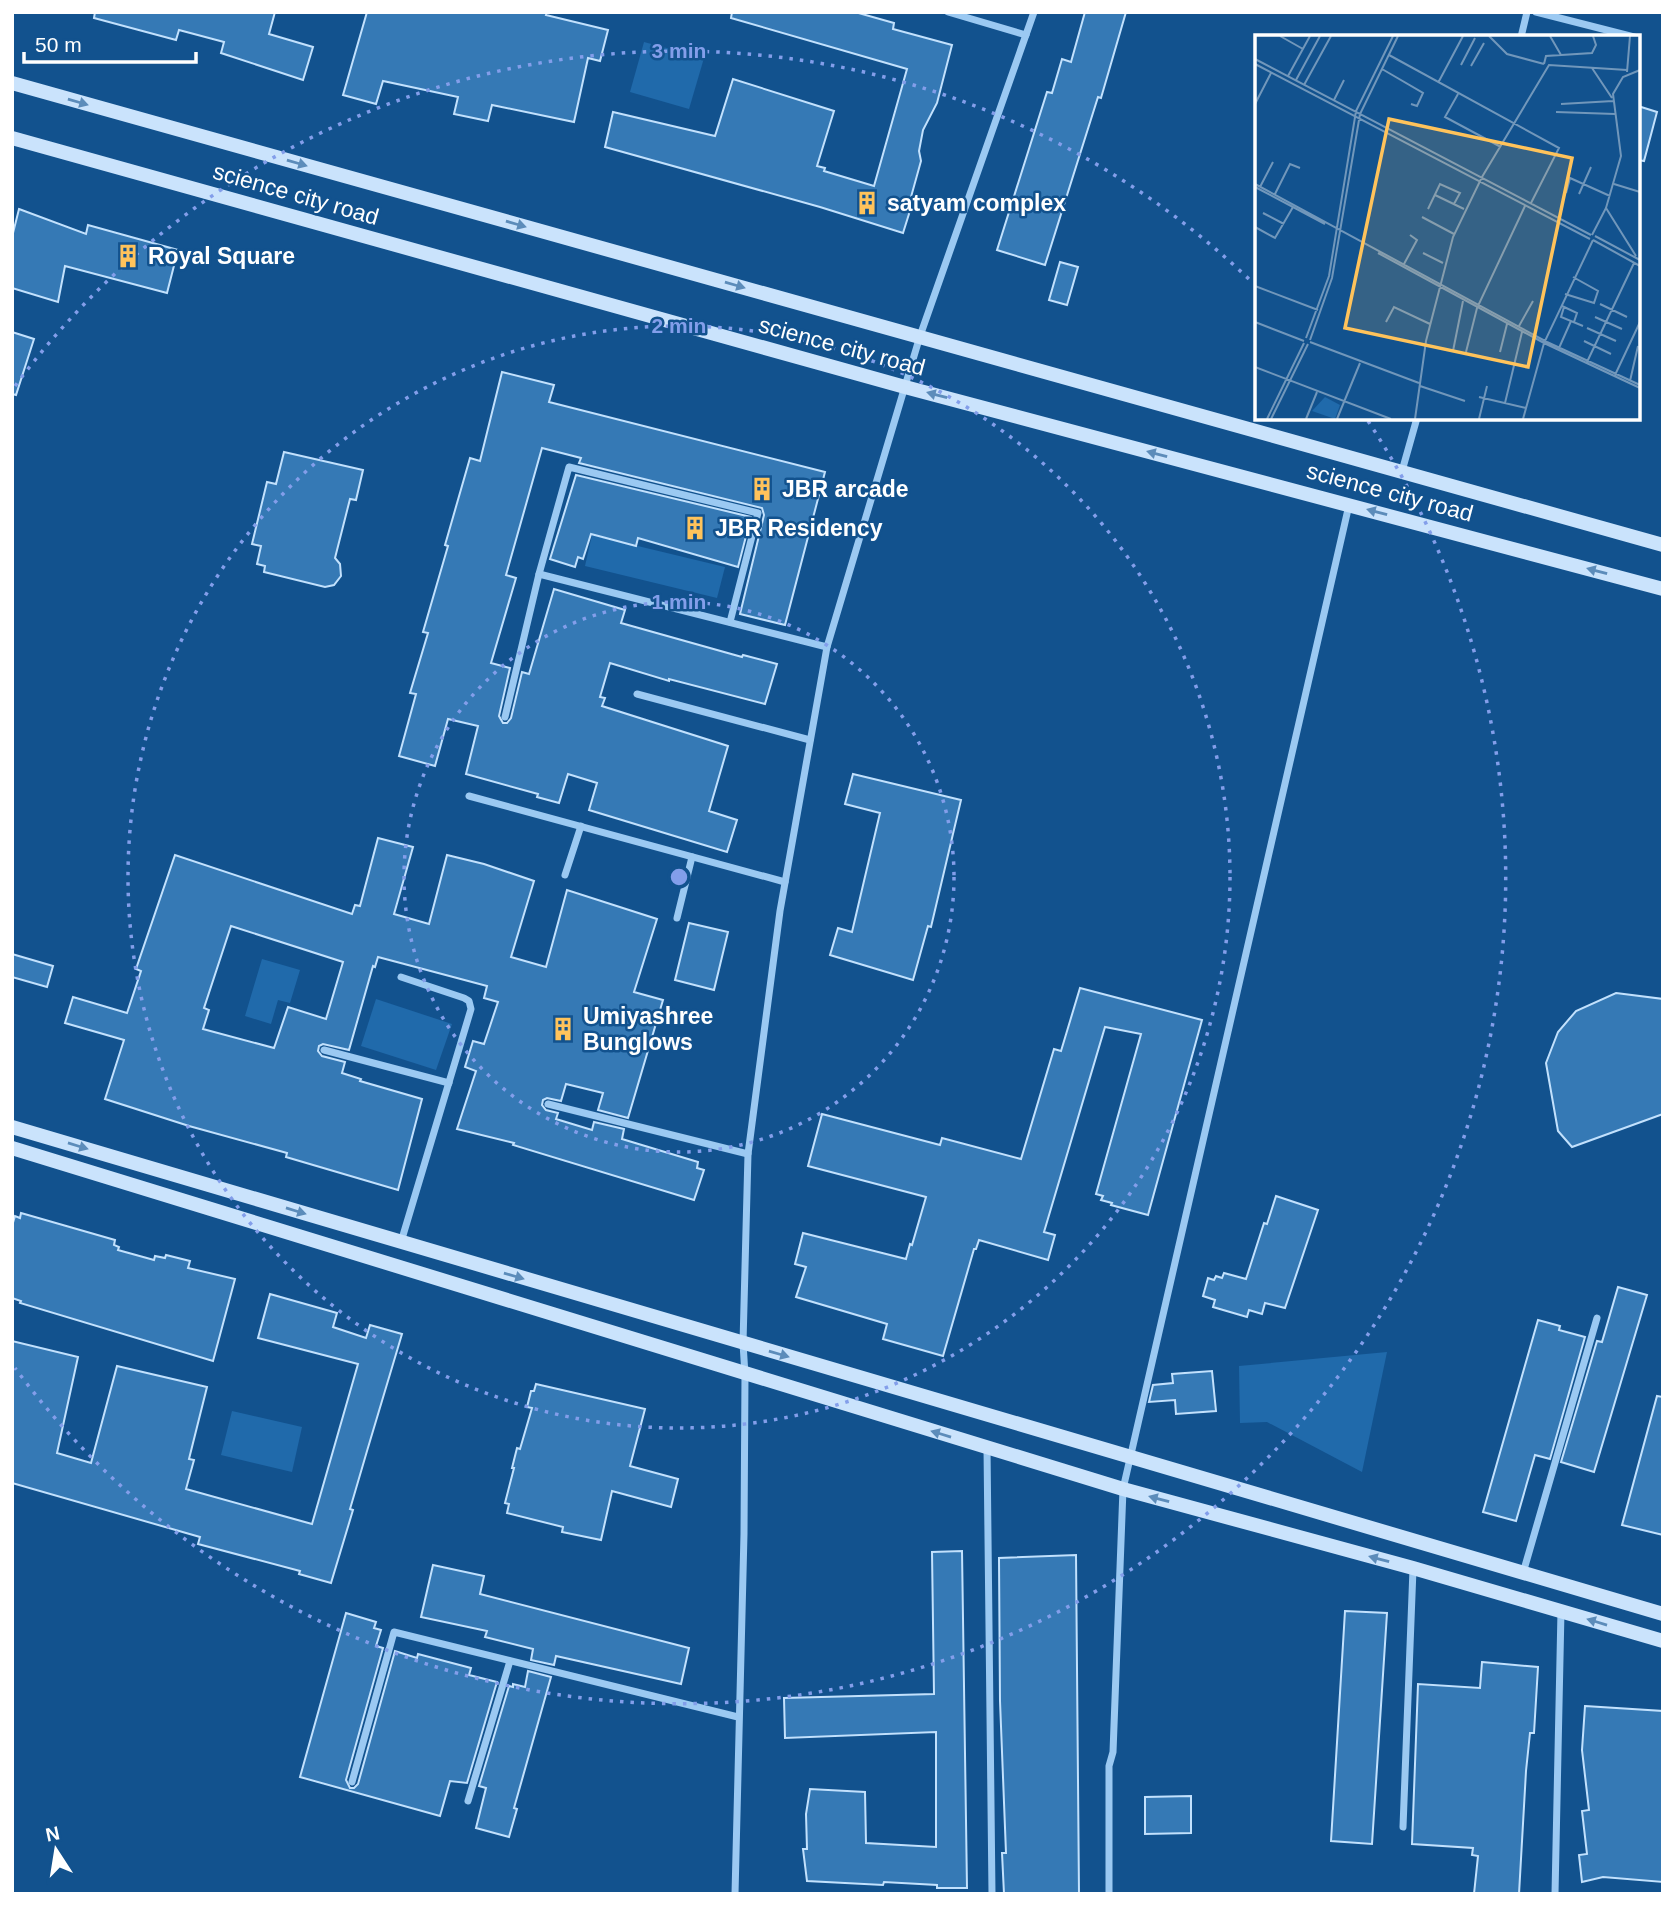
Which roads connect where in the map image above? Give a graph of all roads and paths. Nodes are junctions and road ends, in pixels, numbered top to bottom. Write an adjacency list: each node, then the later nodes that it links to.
1 (948, 12): 5 (street)
2 (1034, 12): 5 (street)
3 (1527, 12): 6 (street)
4 (1536, 12): 7 (street)
5 (1026, 35): 10 (street)
6 (1521, 35)
7 (1627, 35)
8 (12, 83): 10 (street, one-way to 10)
9 (12, 138): 11 (street, science city road)
10 (920, 336): 11 (street); 13 (street)
11 (905, 387): 14 (street, science city road, one-way to 11); 19 (street)
12 (1415, 420): 13 (street)
13 (1402, 471): 15 (street)
14 (1349, 505): 17 (street, science city road, one-way to 14); 41 (street)
15 (1663, 545)
16 (539, 574): 18 (street); 18 (street); 21 (street)
17 (1663, 589)
18 (730, 622): 19 (street)
19 (827, 646): 22 (street)
20 (637, 694): 22 (street)
21 (505, 717)
22 (810, 740): 27 (street)
23 (469, 796): 24 (street)
24 (581, 826): 25 (street); 26 (street)
25 (692, 857): 27 (street); 28 (street)
26 (565, 875)
27 (785, 882): 35 (street)
28 (677, 918)
29 (401, 977): 31 (street)
30 (324, 1050): 31 (street)
31 (449, 1083): 36 (street)
32 (548, 1104): 35 (street)
33 (12, 1127): 36 (street, one-way to 36)
34 (12, 1148): 39 (street)
35 (748, 1154): 38 (street)
36 (401, 1242): 38 (street, one-way to 38)
37 (1597, 1318): 44 (street)
38 (743, 1343): 39 (street); 41 (street, one-way to 41)
39 (745, 1375): 40 (street, one-way to 39); 49 (street)
40 (987, 1448): 42 (street); 54 (street)
41 (1130, 1457): 42 (street); 44 (street)
42 (1123, 1489): 43 (street, one-way to 42); 55 (street)
43 (1413, 1568): 45 (street); 52 (street)
44 (1523, 1573): 46 (street)
45 (1561, 1611): 47 (street, one-way to 45); 56 (street)
46 (1663, 1614)
47 (1663, 1641)
48 (510, 1661): 49 (street); 50 (street); 51 (street)
49 (738, 1717): 53 (street)
50 (352, 1782)
51 (468, 1801)
52 (1403, 1827)
53 (735, 1894)
54 (992, 1894)
55 (1109, 1894)
56 (1555, 1894)

